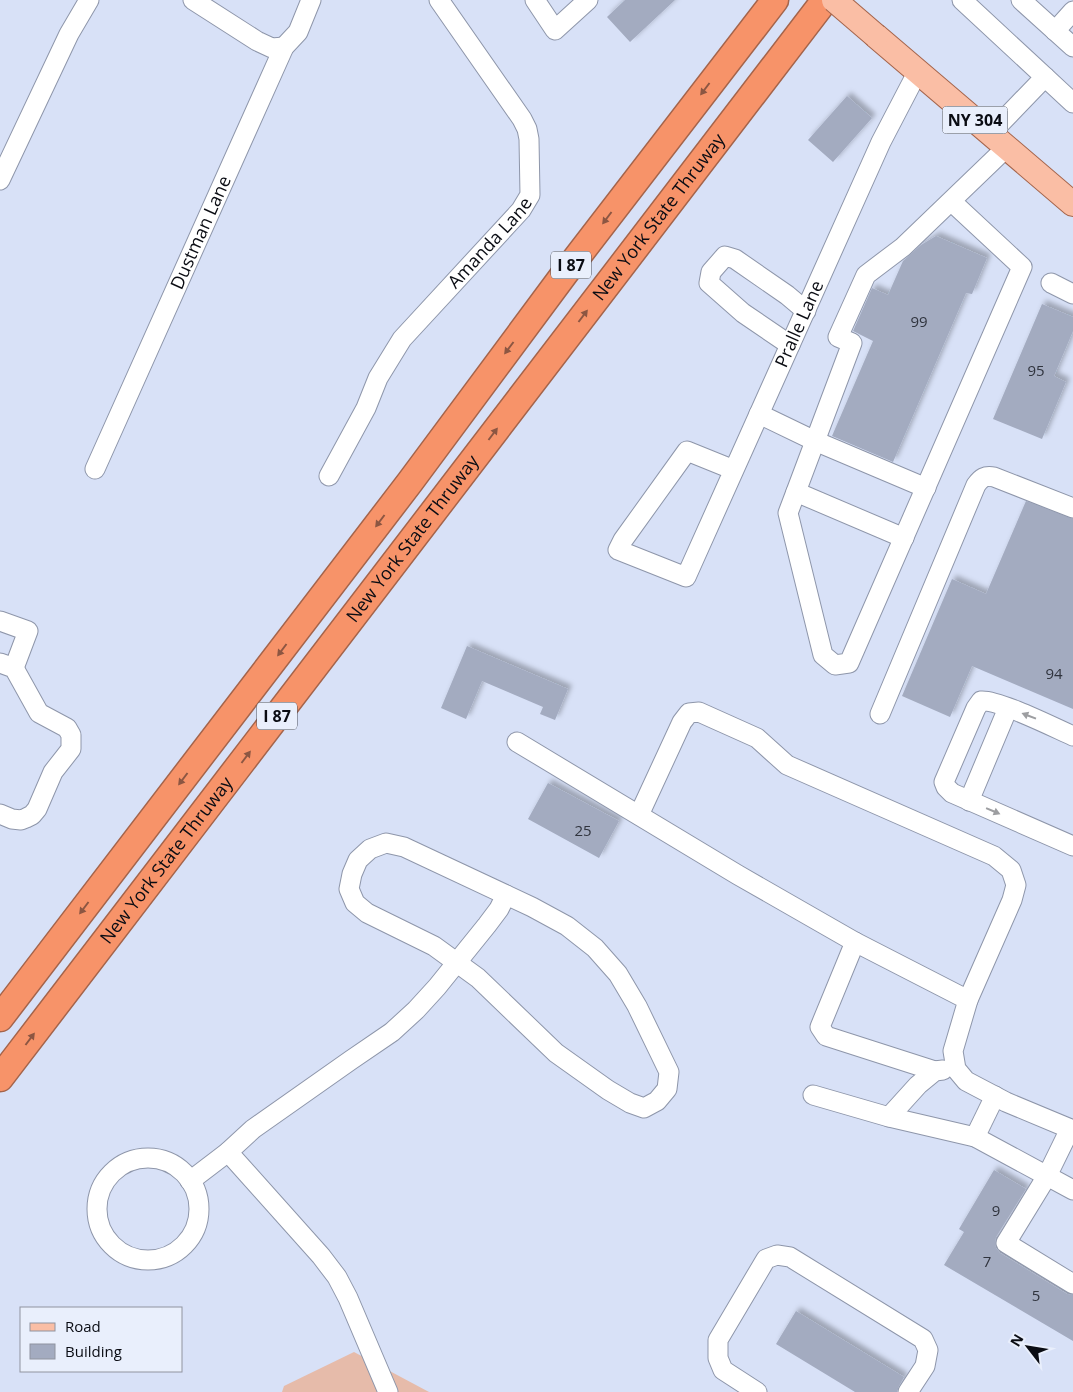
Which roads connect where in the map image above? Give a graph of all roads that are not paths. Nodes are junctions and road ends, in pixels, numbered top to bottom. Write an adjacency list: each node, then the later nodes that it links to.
1 (89, 0): 24 (street)
2 (193, 0): 16 (street)
3 (311, 0): 16 (street, Dustman Lane)
4 (439, 0): 35 (street, Amanda Lane)
5 (536, 0): 6 (street)
6 (588, 0)
7 (768, 0): 18 (highway)
8 (775, 0): 18 (highway, New York State Thruway / I 87)
9 (825, 0): 21 (highway, New York State Thruway / I 87)
10 (834, 0): 19 (main road, NY 304, bridge)
11 (840, 0): 21 (highway)
12 (962, 0): 20 (street)
13 (1021, 0): 15 (street)
14 (1073, 11): 15 (street)
15 (1055, 31): 17 (street)
16 (284, 46): 33 (street, Dustman Lane)
17 (1073, 47)
18 (735, 51): 54 (highway, New York State Thruway / I 87, one-way to 54)
19 (918, 71): 23 (main road, NY 304); 29 (street, Pralle Lane)
20 (1045, 77): 22 (street); 23 (street)
21 (757, 89): 57 (highway, New York State Thruway / I 87, one-way to 21)
22 (1073, 103)
23 (999, 140): 25 (street); 26 (main road, NY 304)
24 (0, 180)
25 (951, 201): 32 (street); 36 (street)
26 (1073, 204)
27 (1051, 283): 28 (street)
28 (1073, 294)
29 (806, 310): 30 (street, Pralle Lane); 30 (street)
30 (790, 346): 31 (street, Pralle Lane)
31 (759, 414): 32 (street); 34 (street, Pralle Lane)
32 (815, 441): 36 (street); 37 (street)
33 (95, 469)
34 (734, 470): 34 (street, Pralle Lane)
35 (329, 476)
36 (926, 488): 39 (street)
37 (796, 492): 39 (street); 39 (street)
38 (1072, 504): 43 (street)
39 (904, 538)
40 (0, 621): 41 (street)
41 (7, 666): 47 (street)
42 (1008, 708): 44 (street, one-way to 42); 46 (street); 46 (street)
43 (880, 714)
44 (1073, 736)
45 (517, 742): 48 (street)
46 (969, 801): 49 (street, one-way to 49)
47 (0, 814)
48 (639, 815): 51 (street); 53 (street)
49 (1073, 846)
50 (506, 895): 52 (street); 52 (street); 52 (street)
51 (855, 942): 53 (street); 56 (street)
52 (456, 962): 63 (street)
53 (968, 1000): 55 (street)
54 (0, 1018)
55 (956, 1069): 56 (street); 59 (street)
56 (935, 1071): 60 (street)
57 (0, 1078)
58 (813, 1095): 60 (street)
59 (995, 1096): 61 (street); 62 (street)
60 (889, 1117): 62 (street)
61 (1072, 1130): 64 (street)
62 (975, 1137): 64 (street)
63 (228, 1152): 65 (street); 68 (street)
64 (1047, 1176): 66 (street); 67 (street)
65 (190, 1181): 65 (street)
66 (1073, 1190)
67 (1073, 1284)
68 (388, 1392)
69 (757, 1392): 70 (street)
70 (908, 1392)

